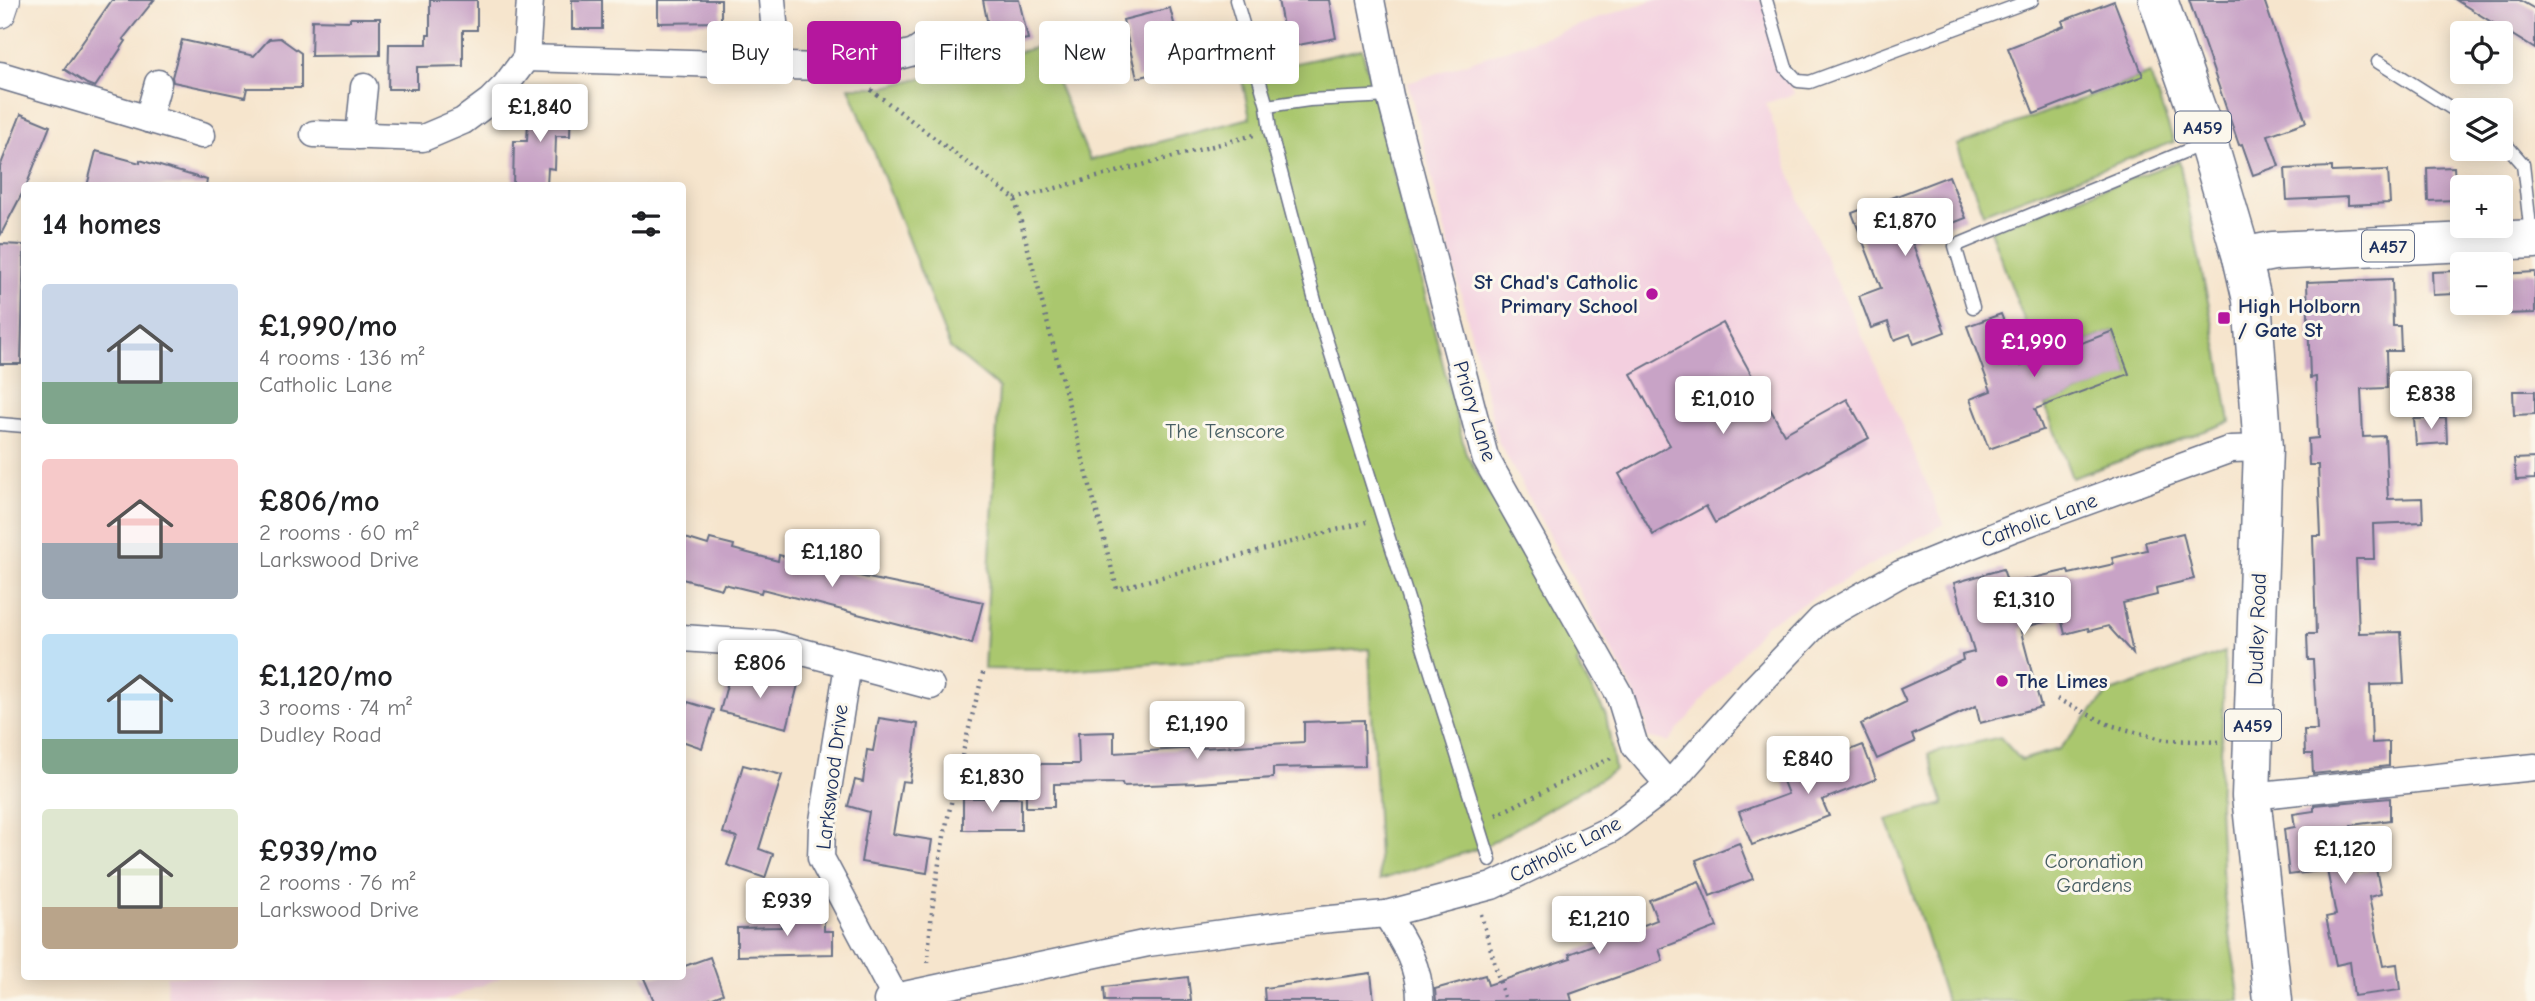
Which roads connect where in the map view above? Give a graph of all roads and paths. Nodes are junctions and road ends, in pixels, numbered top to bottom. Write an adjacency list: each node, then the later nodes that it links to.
1 (4, 0): 9 (street)
2 (530, 0): 12 (street)
3 (772, 0): 10 (street)
4 (1236, 0): 21 (lane)
5 (1371, 0): 20 (street, Priory Lane)
6 (1766, 0): 7 (lane)
7 (2032, 0)
8 (2158, 0): 28 (main road, A459)
9 (0, 12)
10 (774, 21)
11 (915, 51): 15 (street)
12 (526, 58): 14 (street); 27 (street)
13 (2378, 62): 22 (lane)
14 (707, 64)
15 (793, 66)
16 (0, 75): 23 (street)
17 (158, 83): 23 (street)
18 (364, 87): 27 (street)
19 (873, 93): 30 (path)
20 (1390, 96): 21 (lane); 46 (street, Priory Lane)
21 (1267, 106): 24 (lane)
22 (2450, 107)
23 (148, 119): 26 (street)
24 (1270, 131): 30 (path); 37 (lane)
25 (314, 134): 27 (street)
26 (202, 135)
27 (359, 136)
28 (2208, 142): 32 (main road, A459); 33 (lane)
29 (2513, 153): 31 (lane)
30 (1015, 199): 37 (path)
31 (2533, 239): 32 (main road, A457)
32 (2242, 257): 36 (main road, Dudley Road / A459)
33 (1973, 307)
34 (0, 424): 35 (lane)
35 (21, 426)
36 (2263, 448): 46 (street, Catholic Lane); 47 (main road, Dudley Road / A459)
37 (1383, 517): 48 (lane)
38 (686, 638): 39 (street)
39 (848, 665): 41 (street); 53 (street, Larkswood Drive)
40 (984, 669): 52 (path)
41 (931, 686)
42 (2057, 699): 43 (path)
43 (2229, 743)
44 (1619, 755): 48 (path)
45 (2535, 767): 47 (street)
46 (1669, 785): 50 (street, Catholic Lane)
47 (2251, 796): 56 (main road, Dudley Road / A459)
48 (1479, 823): 49 (lane)
49 (1490, 860)
50 (1386, 914): 52 (street, Catholic Lane); 54 (street)
51 (1481, 914): 55 (path)
52 (928, 990): 53 (street, Catholic Lane)
53 (891, 999)
54 (1420, 1001)
55 (1505, 1001)
56 (2273, 1001)

